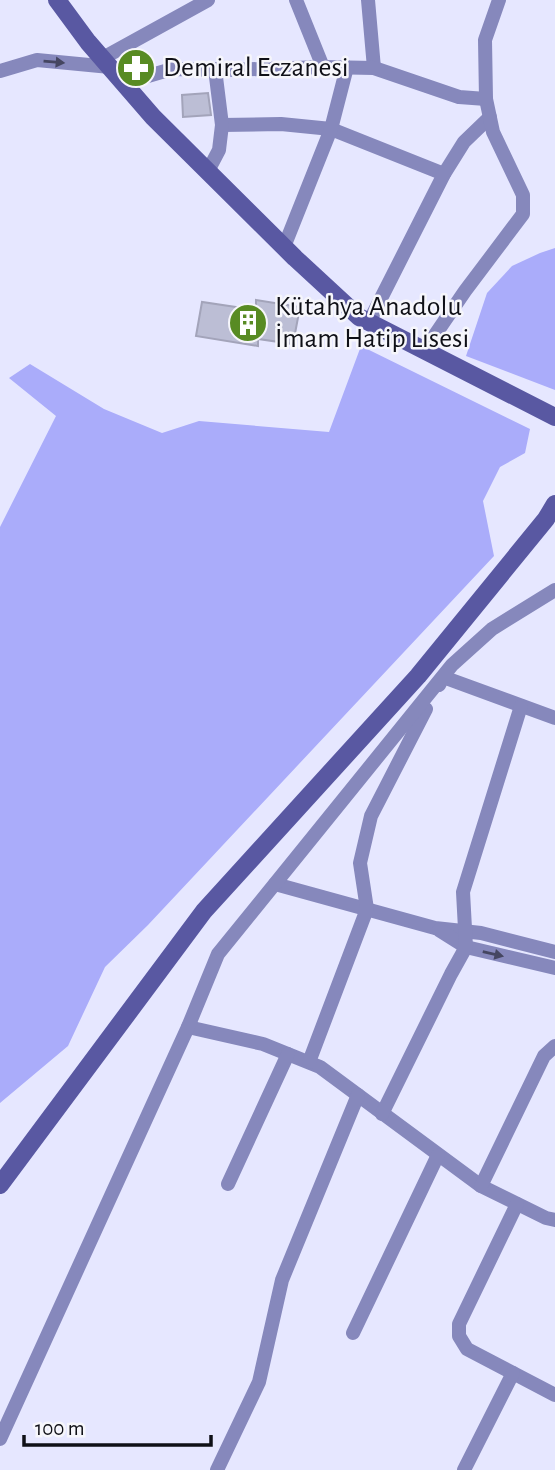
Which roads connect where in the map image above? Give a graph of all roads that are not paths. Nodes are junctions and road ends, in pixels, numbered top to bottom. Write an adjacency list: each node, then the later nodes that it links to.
1 (57, 0): 6 (street)
2 (208, 0): 6 (street)
3 (296, 0): 7 (street)
4 (368, 0): 9 (street)
5 (499, 0): 13 (street)
6 (107, 63): 11 (street, one-way to 6); 12 (street)
7 (323, 67): 8 (street); 10 (street)
8 (347, 67): 9 (street); 16 (street)
9 (374, 68): 13 (street)
10 (215, 69): 12 (street); 15 (street)
11 (0, 71)
12 (124, 83): 17 (street)
13 (486, 99): 14 (street)
14 (490, 117): 18 (street); 21 (street)
15 (222, 125): 16 (street); 17 (street)
16 (331, 128): 18 (street); 19 (street)
17 (208, 171): 19 (street)
18 (444, 174): 20 (street)
19 (284, 247): 20 (street)
20 (369, 322): 21 (street)
21 (424, 351): 22 (street)
22 (555, 418)
23 (555, 504): 43 (street)
24 (555, 590): 25 (street)
25 (443, 677): 26 (street); 28 (street); 29 (street)
26 (521, 706): 27 (street); 31 (street)
27 (555, 718)
28 (275, 884): 29 (street); 35 (street)
29 (368, 909): 30 (street); 38 (street)
30 (435, 928): 31 (street); 32 (street)
31 (465, 931): 32 (street); 33 (street)
32 (466, 947): 34 (street, one-way to 34); 40 (street)
33 (555, 952)
34 (555, 968)
35 (188, 1027): 37 (street); 50 (street)
36 (551, 1053): 44 (street)
37 (288, 1054): 38 (street); 42 (street)
38 (309, 1062): 39 (street)
39 (358, 1095): 40 (street); 51 (street)
40 (382, 1114): 41 (street)
41 (438, 1155): 44 (street); 47 (street)
42 (228, 1184)
43 (0, 1185)
44 (481, 1186): 45 (street)
45 (517, 1204): 46 (street); 48 (street)
46 (555, 1220)
47 (353, 1333)
48 (513, 1373): 49 (street); 52 (street)
49 (555, 1395)
50 (0, 1439)
51 (217, 1470)
52 (464, 1470)

